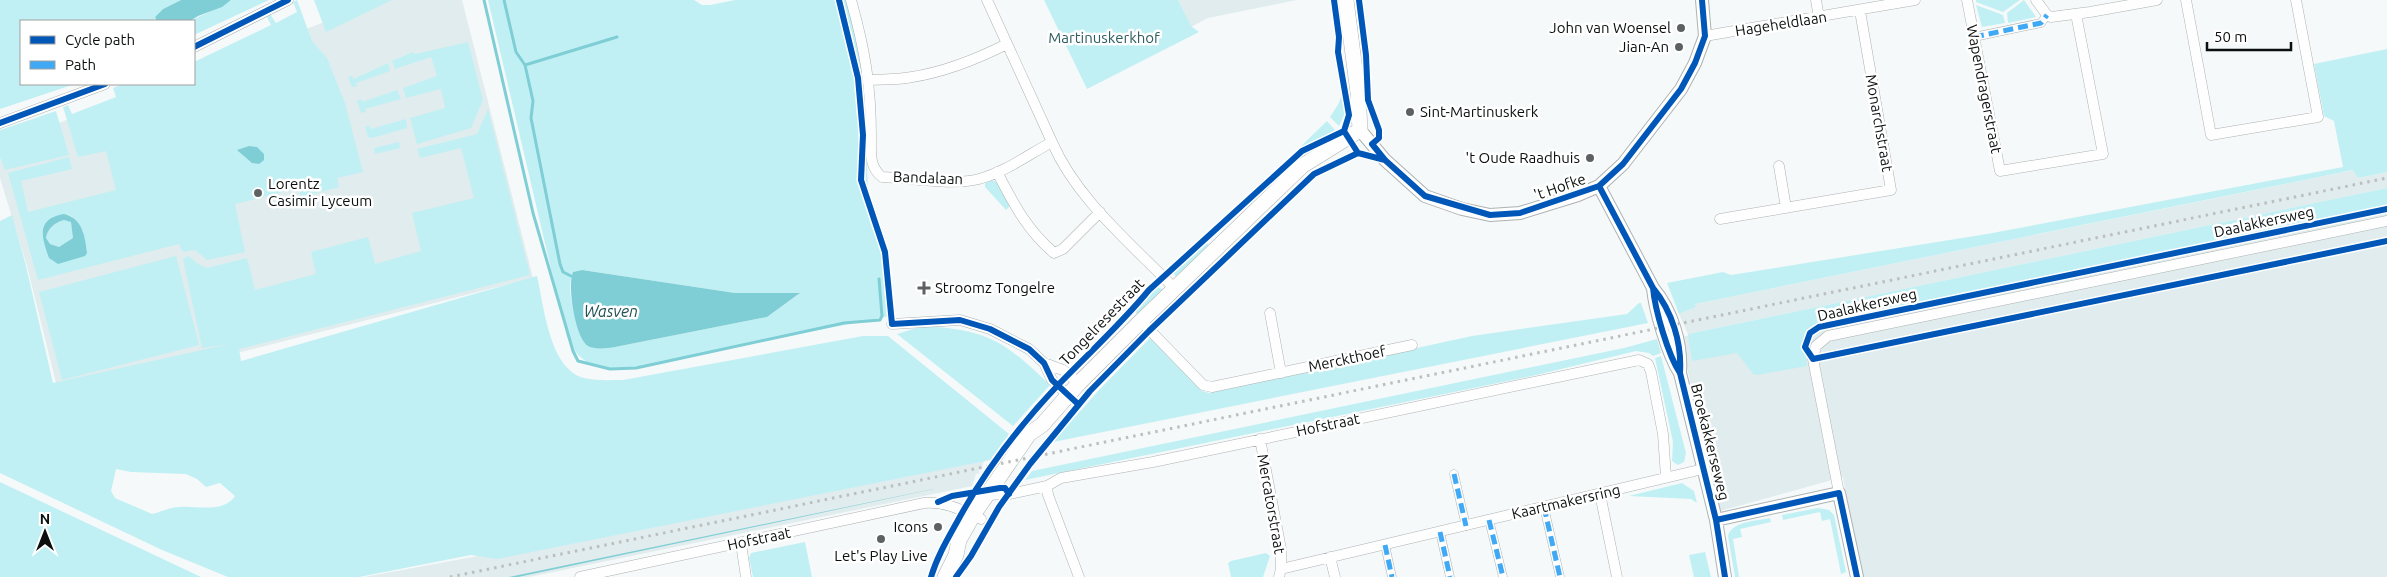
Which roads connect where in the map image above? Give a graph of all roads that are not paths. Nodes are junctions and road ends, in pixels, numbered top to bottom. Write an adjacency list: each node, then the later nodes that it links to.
1 (288, 0): 20 (street)
2 (851, 0): 21 (street, Bandalaan)
3 (987, 0): 19 (street)
4 (1346, 0): 24 (main road)
5 (1702, 0): 17 (street, 't Hofke)
6 (1816, 0): 16 (street)
7 (1916, 0): 13 (street, Hageheldlaan)
8 (1967, 0): 18 (street, Wapendragerstraat)
9 (2036, 0): 15 (street)
10 (2153, 0): 14 (street)
11 (2186, 0): 12 (street)
12 (2296, 0)
13 (1860, 11): 16 (street, Hageheldlaan); 29 (street, Monarchstraat)
14 (2076, 14): 15 (street); 18 (street, Wapendragerstraat)
15 (2048, 16): 18 (street)
16 (1819, 18): 17 (street, Hageheldlaan)
17 (1705, 36): 28 (street, 't Hofke)
18 (1974, 37)
19 (1007, 44): 21 (street); 25 (street)
20 (195, 46)
21 (869, 80): 27 (street, Bandalaan)
22 (102, 85): 23 (street)
23 (0, 122)
24 (1360, 130): 28 (street, 't Hofke); 33 (main road, Tongelresestraat)
25 (1052, 142): 27 (street, Bandalaan); 30 (street)
26 (1779, 166): 29 (street)
27 (997, 172): 30 (street)
28 (1599, 186): 43 (street, Broekakkerseweg)
29 (1786, 208): 31 (street, Monarchstraat)
30 (1100, 212): 33 (street)
31 (1720, 218)
32 (2387, 221): 47 (street, Daalakkersweg)
33 (1175, 289): 35 (main road, Tongelresestraat)
34 (1270, 313): 39 (street)
35 (1141, 321): 39 (street, Merckthoef); 40 (main road, Tongelresestraat)
36 (892, 324): 38 (street)
37 (1412, 345): 39 (street, Merckthoef)
38 (1044, 363): 40 (street); 41 (street)
39 (1281, 373)
40 (1079, 383): 41 (main road, Tongelresestraat)
41 (1068, 395): 49 (main road, Tongelresestraat)
42 (1260, 439): 45 (street, Hofstraat); 46 (street, Hofstraat); 59 (street, Mercatorstraat)
43 (1703, 469): 45 (street, Kaartmakersring); 53 (street, Broekakkerseweg)
44 (1454, 474): 54 (street)
45 (1666, 477): 48 (street, Kaartmakersring)
46 (1048, 486): 49 (street, Hofstraat); 63 (street)
47 (1839, 493): 53 (street); 71 (street)
48 (1600, 494): 50 (street, Kaartmakersring); 69 (street)
49 (991, 495): 51 (main road, Tongelresestraat)
50 (1544, 507): 52 (street, Kaartmakersring); 68 (street)
51 (977, 517): 56 (street, Hofstraat); 62 (main road, Tongelresestraat)
52 (1490, 520): 54 (street, Kaartmakersring); 67 (street)
53 (1716, 520): 70 (street, Broekakkerseweg)
54 (1466, 526): 55 (street, Kaartmakersring)
55 (1440, 532): 57 (street, Kaartmakersring); 66 (street)
56 (741, 544): 60 (street, Hofstraat); 61 (street)
57 (1385, 544): 58 (street, Kaartmakersring); 65 (street)
58 (1330, 557): 59 (street, Kaartmakersring); 64 (street)
59 (1280, 573)
60 (580, 577)
61 (746, 577)
62 (945, 577)
63 (1080, 577)
64 (1335, 577)
65 (1392, 577)
66 (1450, 577)
67 (1503, 577)
68 (1560, 577)
69 (1617, 577)
70 (1725, 577)
71 (1857, 577)

